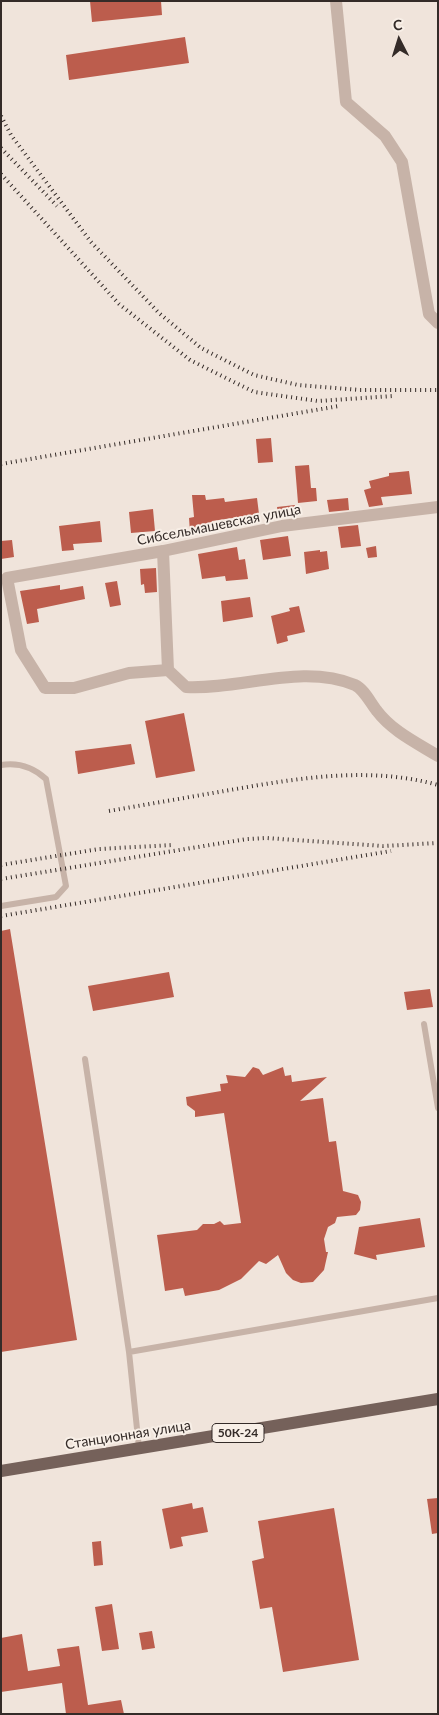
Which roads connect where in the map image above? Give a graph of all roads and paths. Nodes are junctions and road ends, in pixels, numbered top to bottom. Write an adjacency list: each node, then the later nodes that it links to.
1 (336, 1): 2 (street)
2 (438, 323)
3 (438, 507): 4 (street, Сибсельмашевская улица)
4 (163, 551): 5 (street); 5 (street, Сибсельмашевская улица)
5 (168, 670): 6 (street)
6 (438, 756)
7 (1, 765): 8 (lane)
8 (1, 906)
9 (424, 1024): 11 (lane)
10 (84, 1059): 13 (lane)
11 (438, 1108)
12 (438, 1298): 13 (lane)
13 (128, 1352): 15 (lane)
14 (438, 1399): 15 (main road, Станционная улица / 50К-24)
15 (139, 1448): 16 (main road, Станционная улица / 50К-24)
16 (1, 1471)

